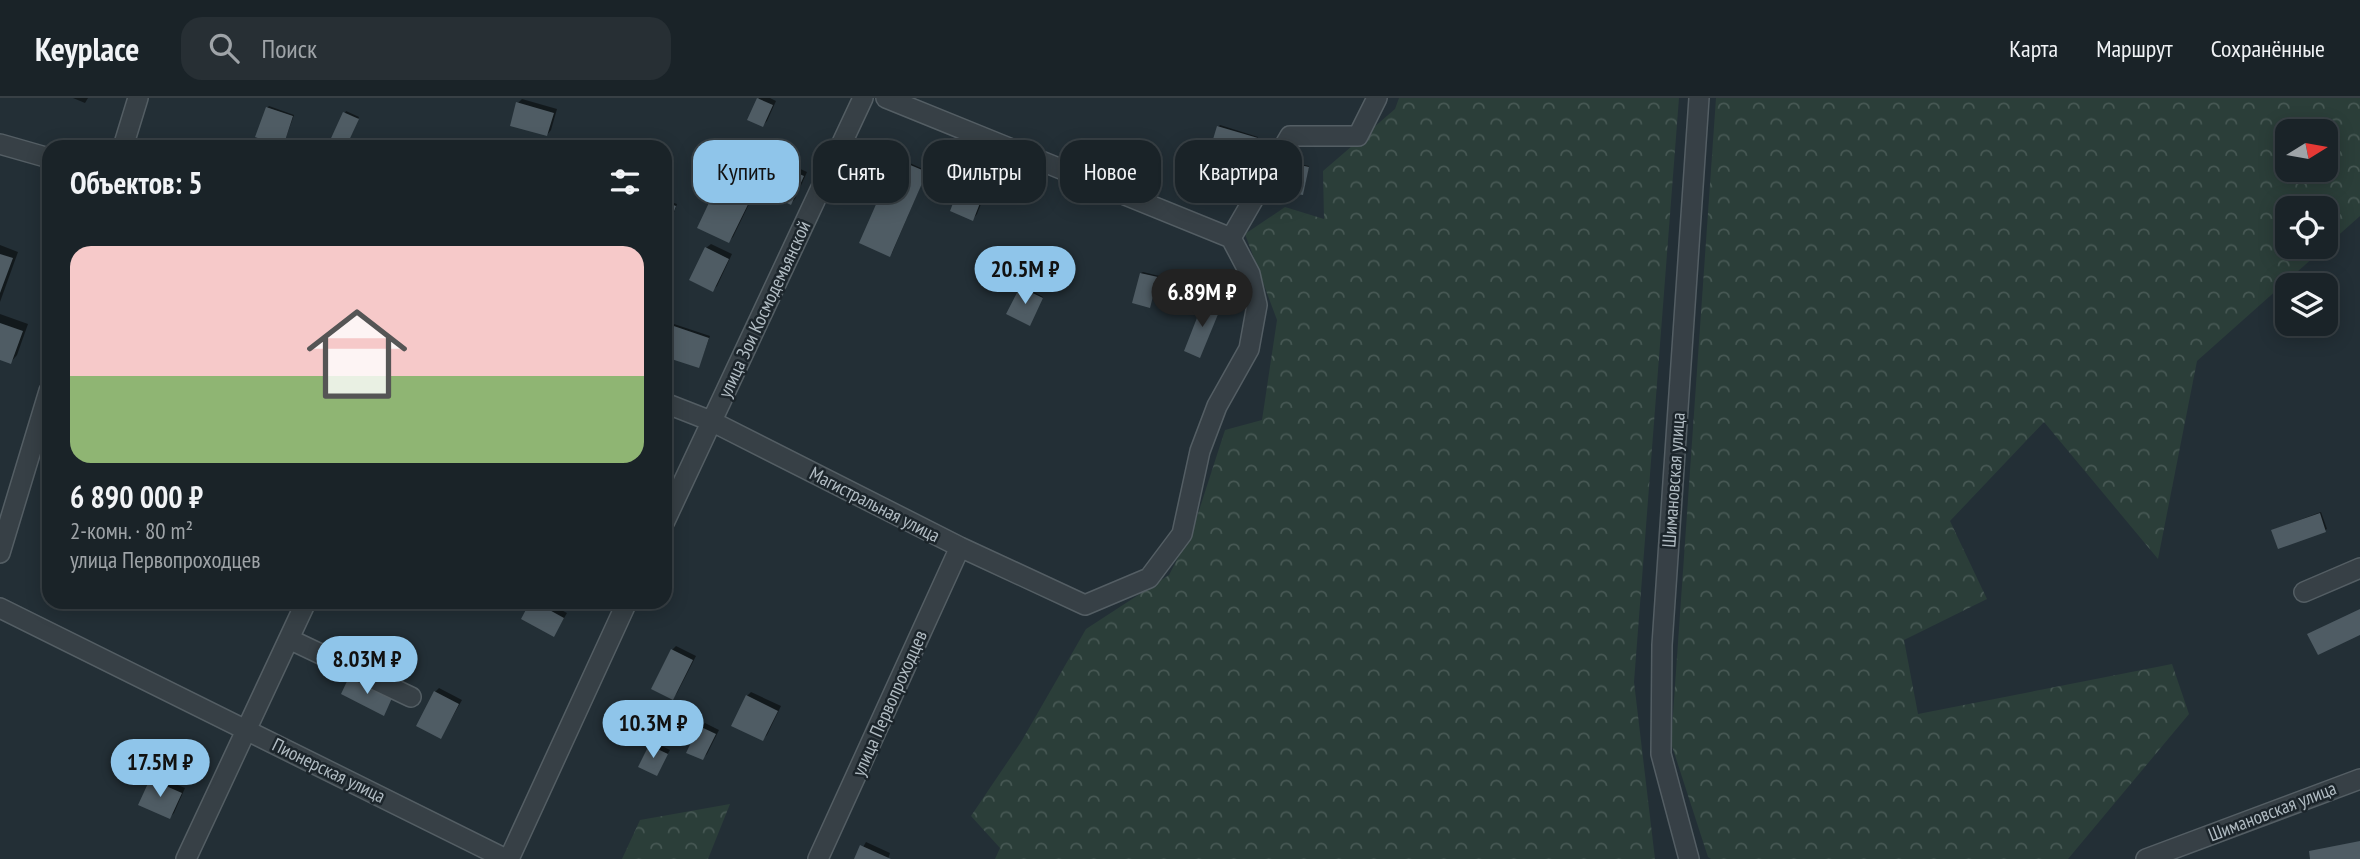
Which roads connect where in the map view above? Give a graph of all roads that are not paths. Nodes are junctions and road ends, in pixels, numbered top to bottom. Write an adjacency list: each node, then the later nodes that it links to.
1 (138, 98): 6 (street)
2 (863, 98): 12 (street, улица Зои Космодемьянской)
3 (886, 98): 9 (street)
4 (1377, 98): 9 (street)
5 (1699, 98): 28 (street, Шимановская улица)
6 (125, 140)
7 (0, 144): 8 (street)
8 (42, 156)
9 (1231, 238): 14 (street, Магистральная улица)
10 (672, 406): 12 (street, Магистральная улица)
11 (42, 414): 15 (street)
12 (711, 421): 13 (street, улица Зои Космодемьянской); 14 (street, Магистральная улица)
13 (672, 505)
14 (960, 547): 27 (street, улица Первопроходцев)
15 (0, 553)
16 (2360, 568): 17 (street)
17 (2304, 592)
18 (0, 608): 23 (street, Пионерская улица)
19 (303, 609): 21 (street)
20 (624, 609): 26 (street)
21 (289, 639): 22 (street); 23 (street)
22 (411, 697)
23 (246, 729): 25 (street); 26 (street, Пионерская улица)
24 (2360, 779): 29 (street, Шимановская улица)
25 (186, 859)
26 (508, 859)
27 (818, 859)
28 (1689, 859)
29 (2146, 859)

